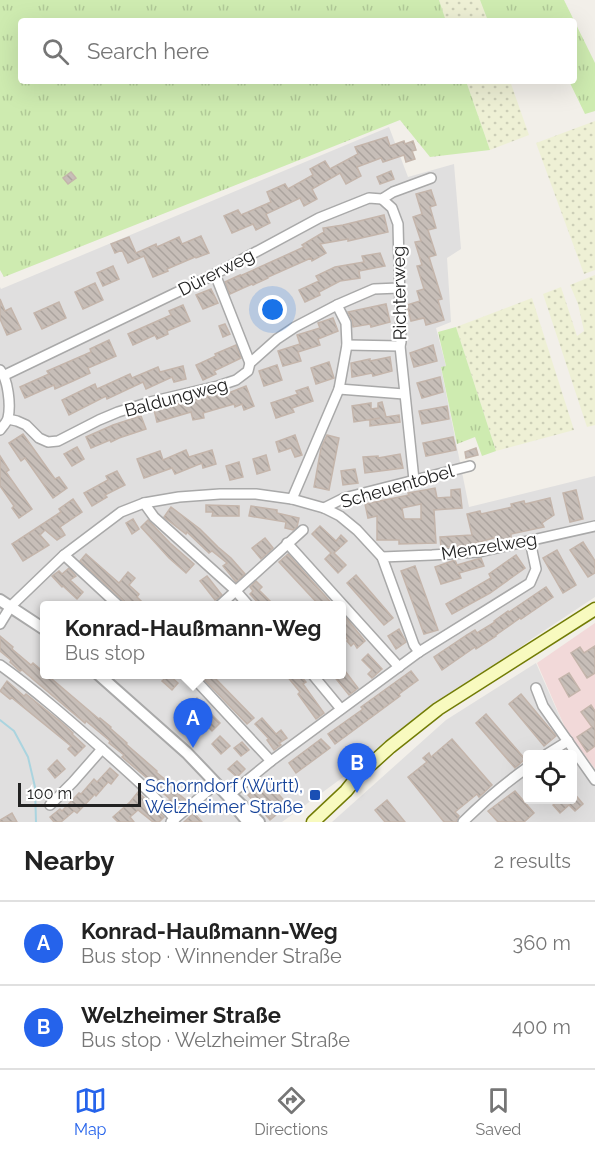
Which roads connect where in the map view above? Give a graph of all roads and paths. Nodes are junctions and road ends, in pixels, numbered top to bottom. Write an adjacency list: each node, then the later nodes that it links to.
1 (431, 178): 2 (street, Dürerweg)
2 (382, 199): 3 (street, Dürerweg); 4 (street, Richterweg)
3 (215, 273): 8 (street); 9 (street, Dürerweg)
4 (399, 288): 5 (street, Baldungweg); 7 (street, Richterweg)
5 (337, 305): 6 (street); 8 (street, Baldungweg)
6 (347, 345): 7 (street); 10 (street)
7 (400, 346): 11 (street, Richterweg)
8 (250, 363): 12 (street, Baldungweg)
9 (2, 372): 12 (street)
10 (339, 389): 11 (street); 16 (street)
11 (404, 394): 15 (street, Richterweg)
12 (8, 419): 13 (street)
13 (0, 430)
14 (470, 466): 15 (street, Scheuentobel)
15 (414, 480): 18 (street, Scheuentobel)
16 (292, 500): 17 (street); 18 (street)
17 (144, 503): 23 (street); 25 (street)
18 (324, 508): 24 (street)
19 (595, 526): 21 (street, Menzelweg)
20 (303, 530): 22 (street)
21 (530, 541): 24 (street, Menzelweg); 36 (street)
22 (287, 543): 25 (street); 30 (street)
23 (64, 555): 27 (street); 31 (street)
24 (381, 557): 36 (street)
25 (235, 590): 28 (street); 29 (street)
26 (0, 600): 31 (street)
27 (114, 601)
28 (224, 601)
29 (245, 601)
30 (339, 601)
31 (11, 606): 34 (street); 35 (street)
32 (346, 608): 38 (street)
33 (595, 609): 49 (main road)
34 (0, 624)
35 (40, 626)
36 (419, 652): 38 (street)
37 (0, 665): 45 (street)
38 (399, 667): 43 (street)
39 (103, 679): 51 (street)
40 (194, 679): 47 (street)
41 (315, 679): 43 (street)
42 (536, 688): 44 (street)
43 (341, 709): 47 (street)
44 (568, 741): 46 (street); 50 (street)
45 (102, 749): 53 (street); 54 (street)
46 (553, 750)
47 (271, 761): 52 (street)
48 (523, 770): 59 (street)
49 (358, 776): 57 (main road); 58 (main road)
50 (595, 780)
51 (216, 784): 52 (street); 54 (street)
52 (228, 795): 55 (street); 56 (street)
53 (50, 805)
54 (173, 820)
55 (248, 822)
56 (260, 822)
57 (302, 822)
58 (313, 822)
59 (463, 822)

